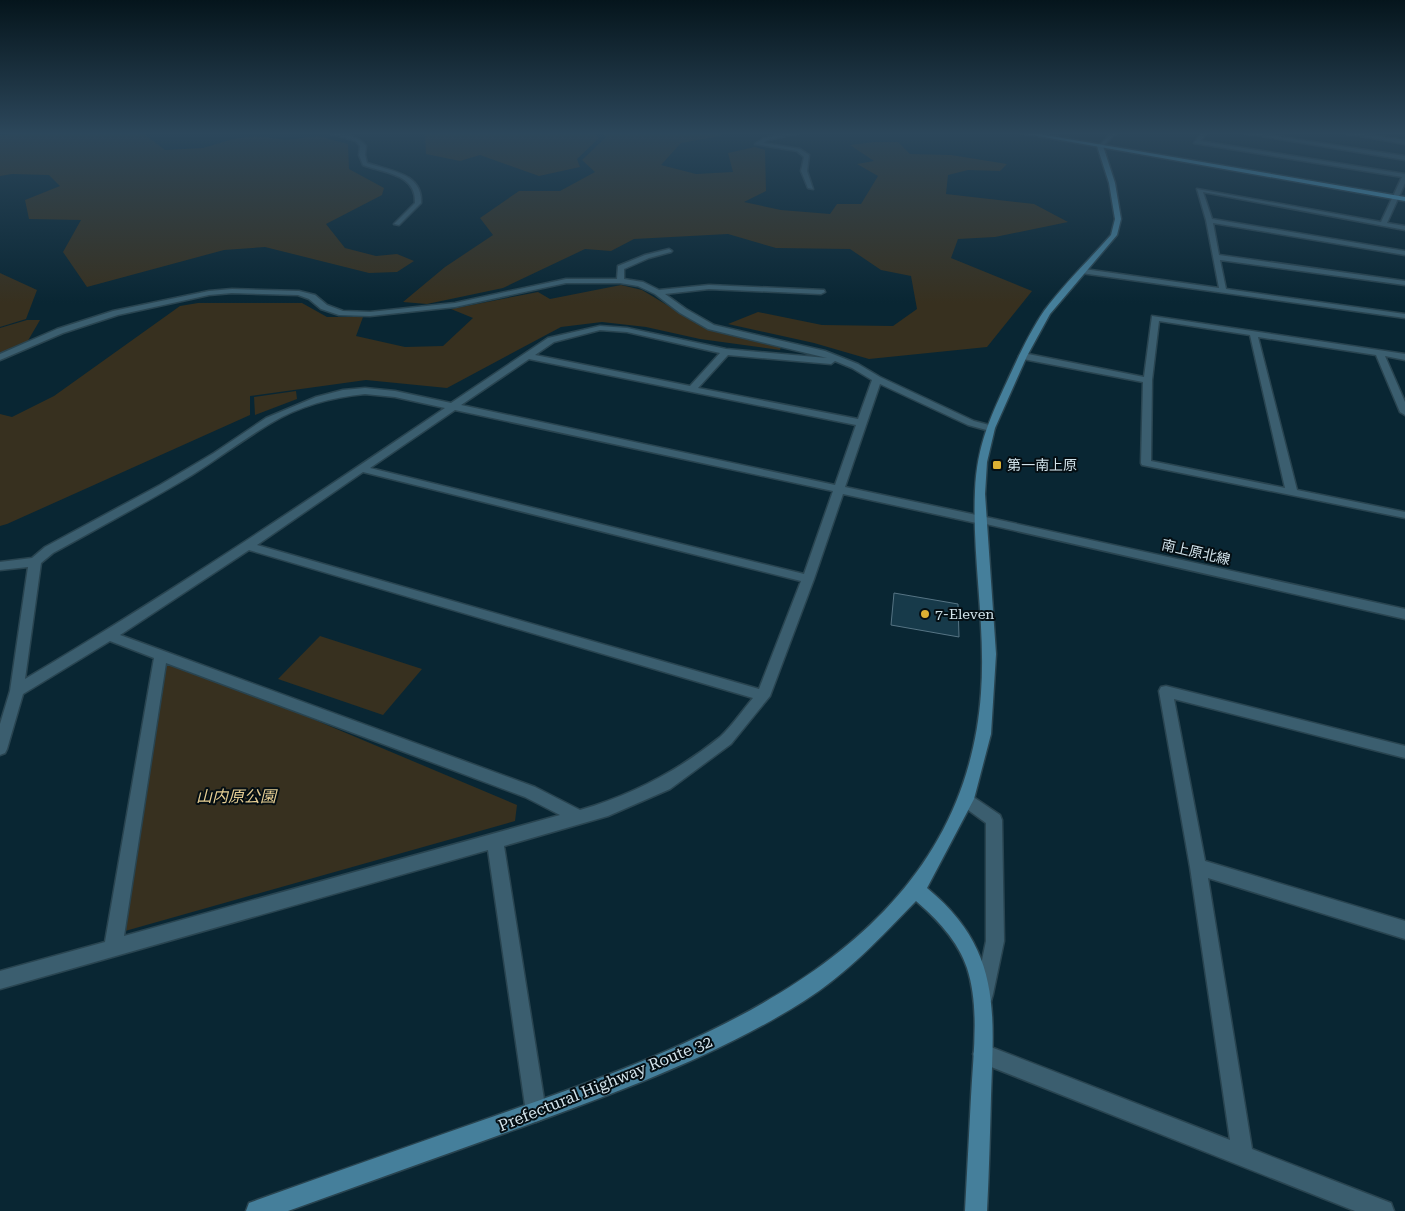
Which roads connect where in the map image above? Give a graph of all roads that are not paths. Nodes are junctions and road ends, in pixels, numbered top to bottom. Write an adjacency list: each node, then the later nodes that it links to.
1 (417, 190): 8 (street)
2 (1113, 190): 14 (main road, Prefectural Highway Route 32)
3 (1348, 190): 5 (main road)
4 (1400, 190): 5 (street)
5 (1396, 198): 6 (main road); 9 (street)
6 (1405, 199)
7 (1209, 220): 9 (street); 12 (street); 13 (street)
8 (397, 224)
9 (1383, 224): 10 (street)
10 (1405, 228)
11 (669, 251): 15 (street)
12 (1405, 253)
13 (1216, 257): 16 (street); 17 (street)
14 (1084, 271): 17 (street); 25 (main road, Prefectural Highway Route 32)
15 (620, 281): 18 (street); 26 (street)
16 (1405, 283)
17 (1223, 291): 20 (street)
18 (658, 292): 19 (street); 28 (street)
19 (821, 292)
20 (1405, 316)
21 (1254, 335): 23 (street); 30 (street); 38 (street)
22 (726, 352): 24 (street); 28 (street); 31 (street)
23 (1379, 353): 27 (street); 33 (street)
24 (527, 356): 31 (street); 32 (street)
25 (1024, 356): 30 (street); 35 (main road, Prefectural Highway Route 32)
26 (0, 357)
27 (1405, 357)
28 (838, 360): 29 (street)
29 (877, 379): 34 (street); 35 (street)
30 (1148, 380): 38 (street)
31 (692, 389): 34 (street)
32 (451, 407): 36 (street); 37 (street, 南上原北線); 42 (street, 南上原北線)
33 (1405, 412)
34 (862, 423): 37 (street)
35 (990, 428): 40 (main road, Prefectural Highway Route 32)
36 (362, 469): 41 (street); 44 (street)
37 (838, 490): 40 (street, 南上原北線); 44 (street)
38 (1292, 493): 39 (street)
39 (1405, 515)
40 (981, 520): 45 (street, 南上原北線); 52 (main road, Prefectural Highway Route 32)
41 (247, 546): 46 (street); 49 (street)
42 (36, 562): 43 (street); 48 (street)
43 (0, 566)
44 (808, 579): 49 (street)
45 (1405, 614)
46 (110, 636): 47 (street); 48 (street)
47 (161, 655): 53 (street); 58 (street)
48 (17, 691): 50 (street)
49 (763, 696): 53 (street)
50 (0, 749)
51 (1405, 752): 55 (street)
52 (966, 799): 56 (main road, Prefectural Highway Route 32); 60 (street)
53 (579, 817): 54 (street)
54 (495, 840): 58 (street); 62 (street)
55 (1198, 867): 57 (street); 63 (street)
56 (916, 890): 60 (main road); 62 (main road, Prefectural Highway Route 32)
57 (1405, 930)
58 (113, 948): 59 (street)
59 (0, 980)
60 (983, 997): 61 (main road)
61 (983, 1054): 63 (street); 65 (main road)
62 (536, 1112): 64 (main road, Prefectural Highway Route 32)
63 (1243, 1157): 66 (street)
64 (258, 1211)
65 (976, 1211)
66 (1383, 1211)

